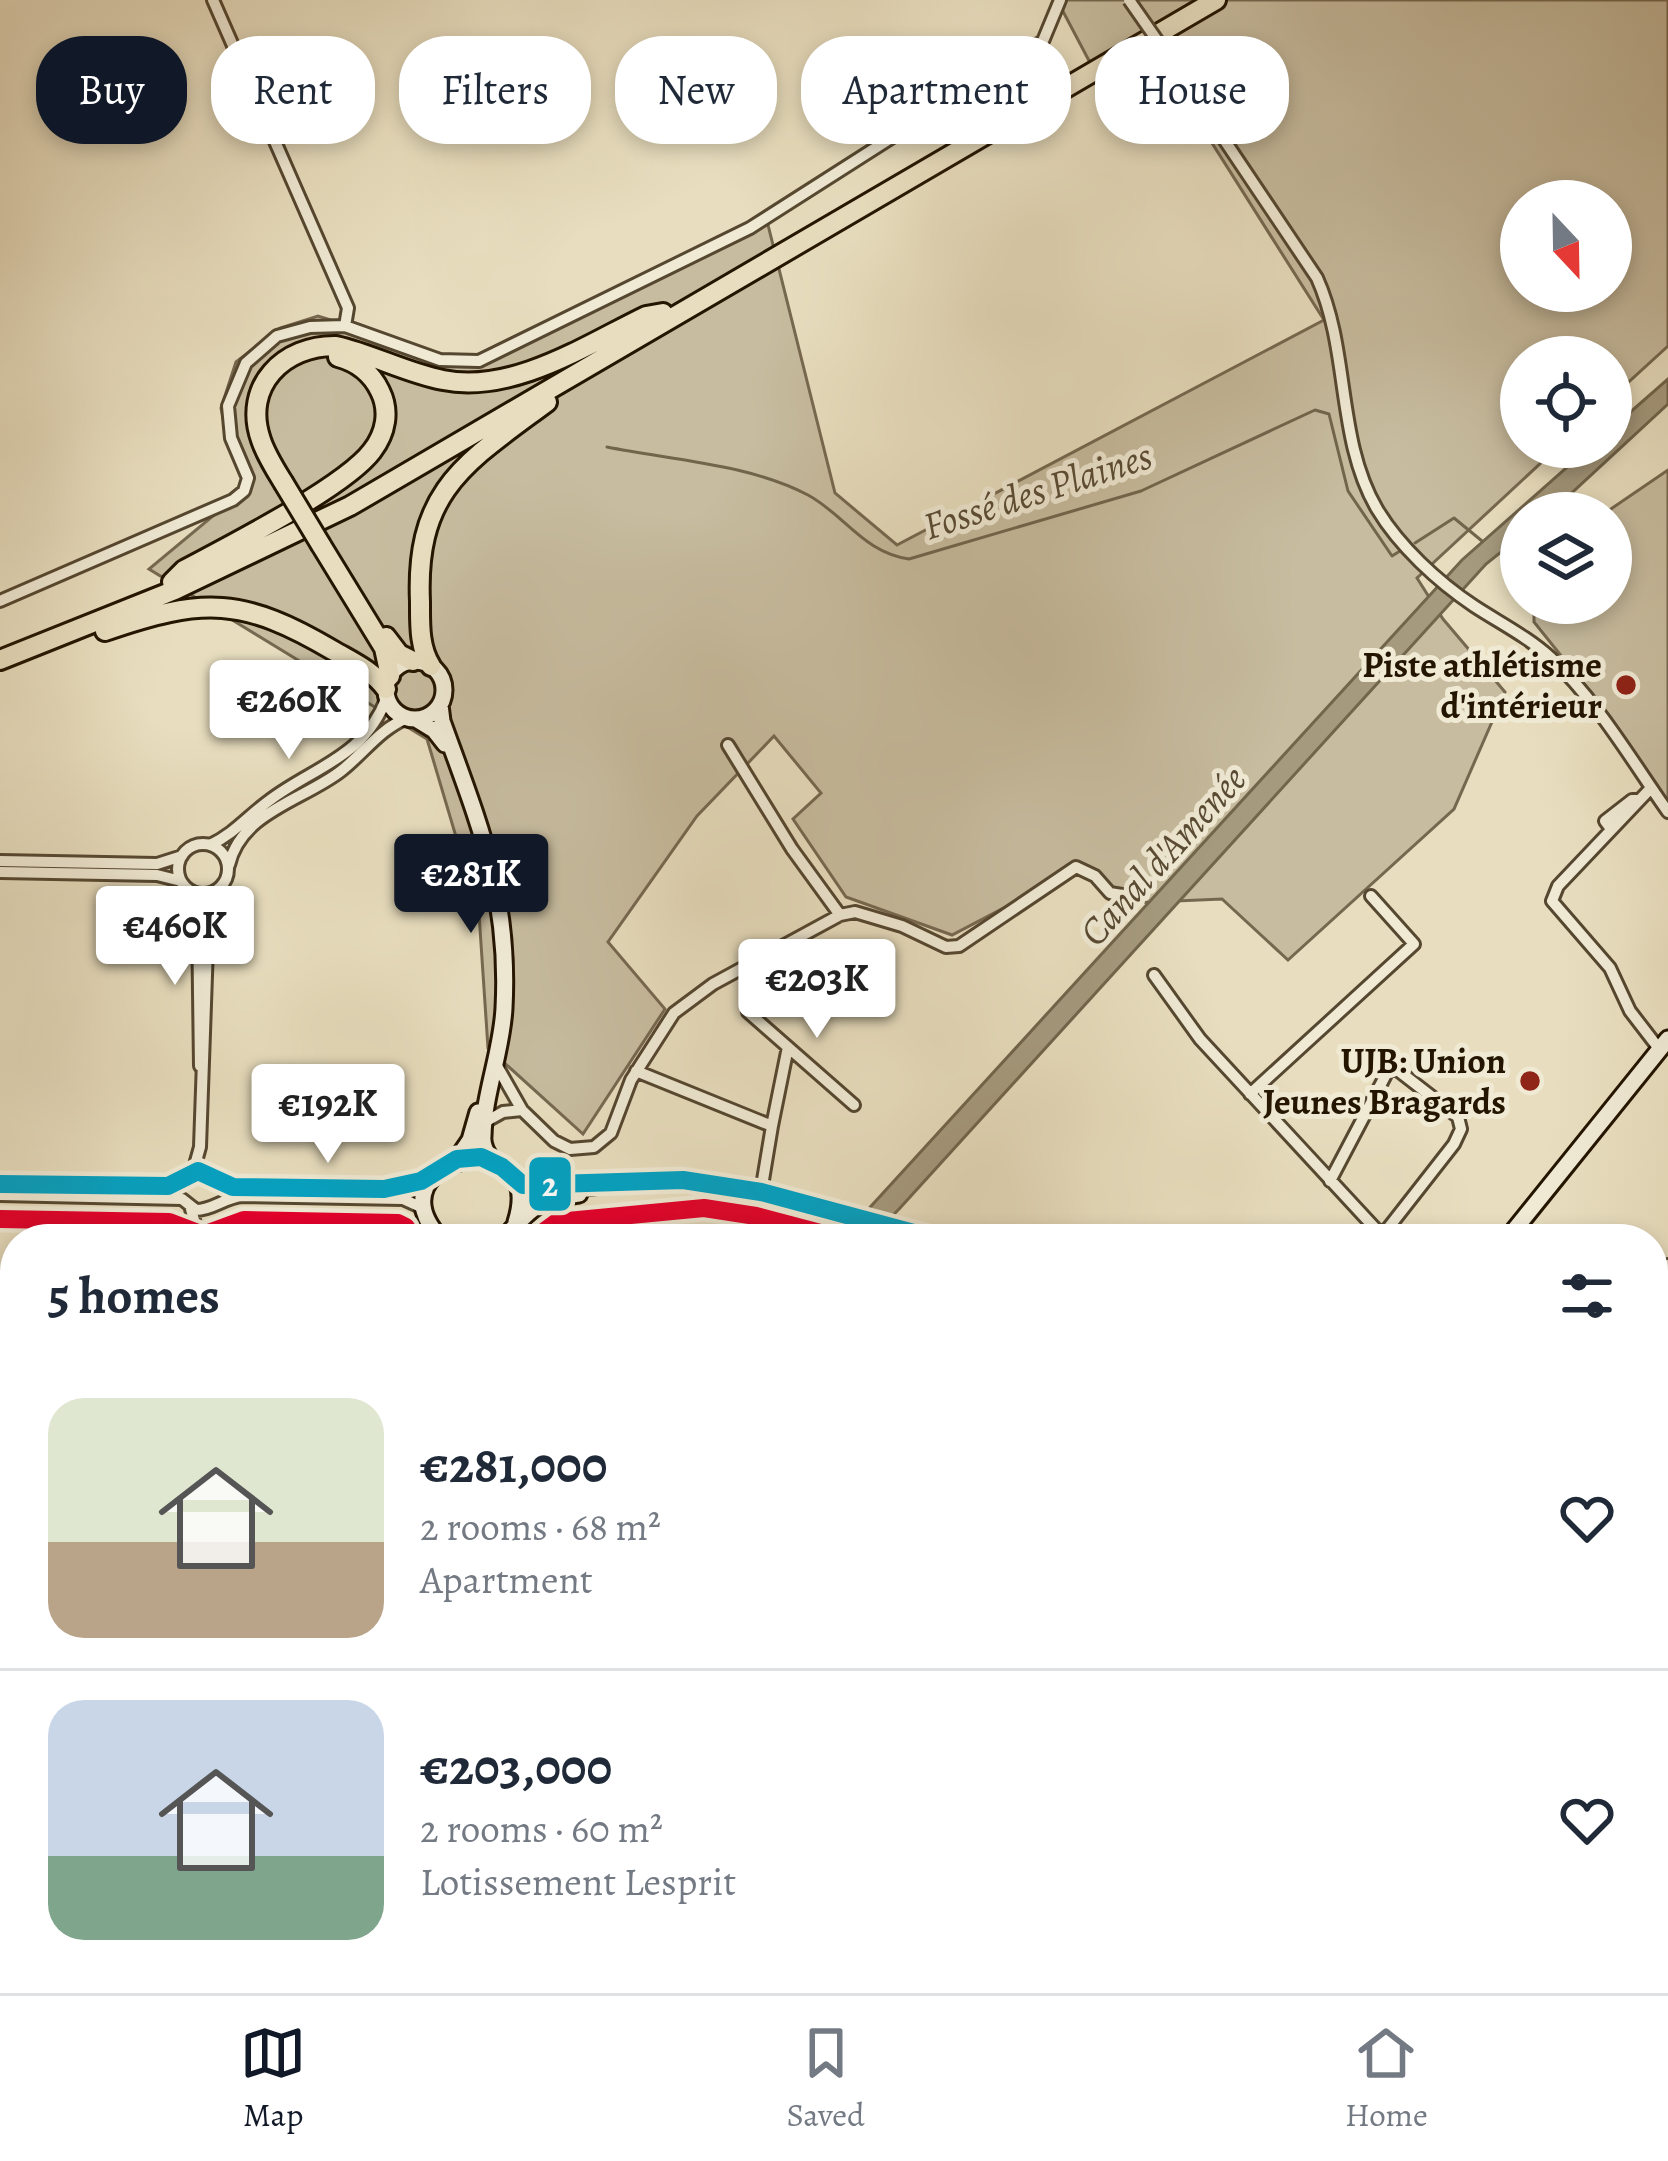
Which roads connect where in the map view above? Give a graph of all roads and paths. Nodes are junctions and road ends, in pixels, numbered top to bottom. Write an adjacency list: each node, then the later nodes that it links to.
1 (213, 0): 7 (street)
2 (1060, 0): 7 (street)
3 (1129, 0): 19 (street, bridge)
4 (1201, 0): 6 (highway)
5 (1216, 0): 8 (highway)
6 (664, 313): 9 (highway); 11 (highway)
7 (345, 326): 12 (street)
8 (598, 360): 13 (highway); 14 (highway)
9 (287, 481): 10 (highway, bridge); 11 (highway)
10 (325, 542): 14 (highway); 15 (highway)
11 (172, 582): 13 (highway)
12 (0, 601)
13 (0, 660): 15 (highway)
14 (422, 664): 15 (main road); 16 (main road)
15 (388, 687): 17 (main road); 21 (street)
16 (440, 704): 17 (main road); 35 (main road)
17 (412, 718): 24 (street); 44 (main road)
18 (728, 745): 30 (street)
19 (1651, 788): 20 (street); 33 (street)
20 (1668, 812)
21 (210, 845): 22 (street); 24 (street)
22 (182, 856): 23 (street); 26 (street)
23 (0, 862)
24 (229, 865): 27 (street)
25 (0, 872): 26 (street)
26 (186, 886): 27 (street); 37 (street)
27 (218, 890): 37 (street)
28 (1371, 896): 38 (street)
29 (1134, 897): 30 (street)
30 (840, 915): 36 (street)
31 (1154, 975): 38 (street)
32 (748, 1012): 34 (street)
33 (1664, 1044): 67 (main road)
34 (788, 1047): 39 (street); 42 (street)
35 (497, 1066): 40 (street); 41 (main road)
36 (636, 1071): 40 (street); 42 (street)
37 (201, 1072): 43 (street)
38 (1250, 1094): 50 (street)
39 (854, 1105)
40 (522, 1110): 41 (street)
41 (485, 1123): 45 (main road)
42 (772, 1126): 53 (street)
43 (200, 1147): 47 (street); 48 (street)
44 (457, 1159): 45 (main road); 46 (main road)
45 (492, 1161): 49 (main road)
46 (436, 1173): 48 (street); 58 (main road)
47 (188, 1177): 48 (street); 51 (street); 55 (street)
48 (214, 1178): 56 (street)
49 (512, 1179): 52 (main road); 59 (main road)
50 (1330, 1181): 65 (street); 66 (street)
51 (0, 1184)
52 (705, 1184): 53 (main road); 59 (main road)
53 (761, 1192): 64 (main road)
54 (0, 1195): 55 (street)
55 (182, 1198): 57 (street)
56 (212, 1205): 57 (street); 58 (street); 61 (street)
57 (191, 1209): 60 (street)
58 (427, 1215): 62 (main road); 63 (main road)
59 (515, 1223)
60 (195, 1224)
61 (205, 1224)
62 (426, 1224)
63 (432, 1224)
64 (882, 1224)
65 (1371, 1224)
66 (1393, 1224)
67 (1519, 1224)

